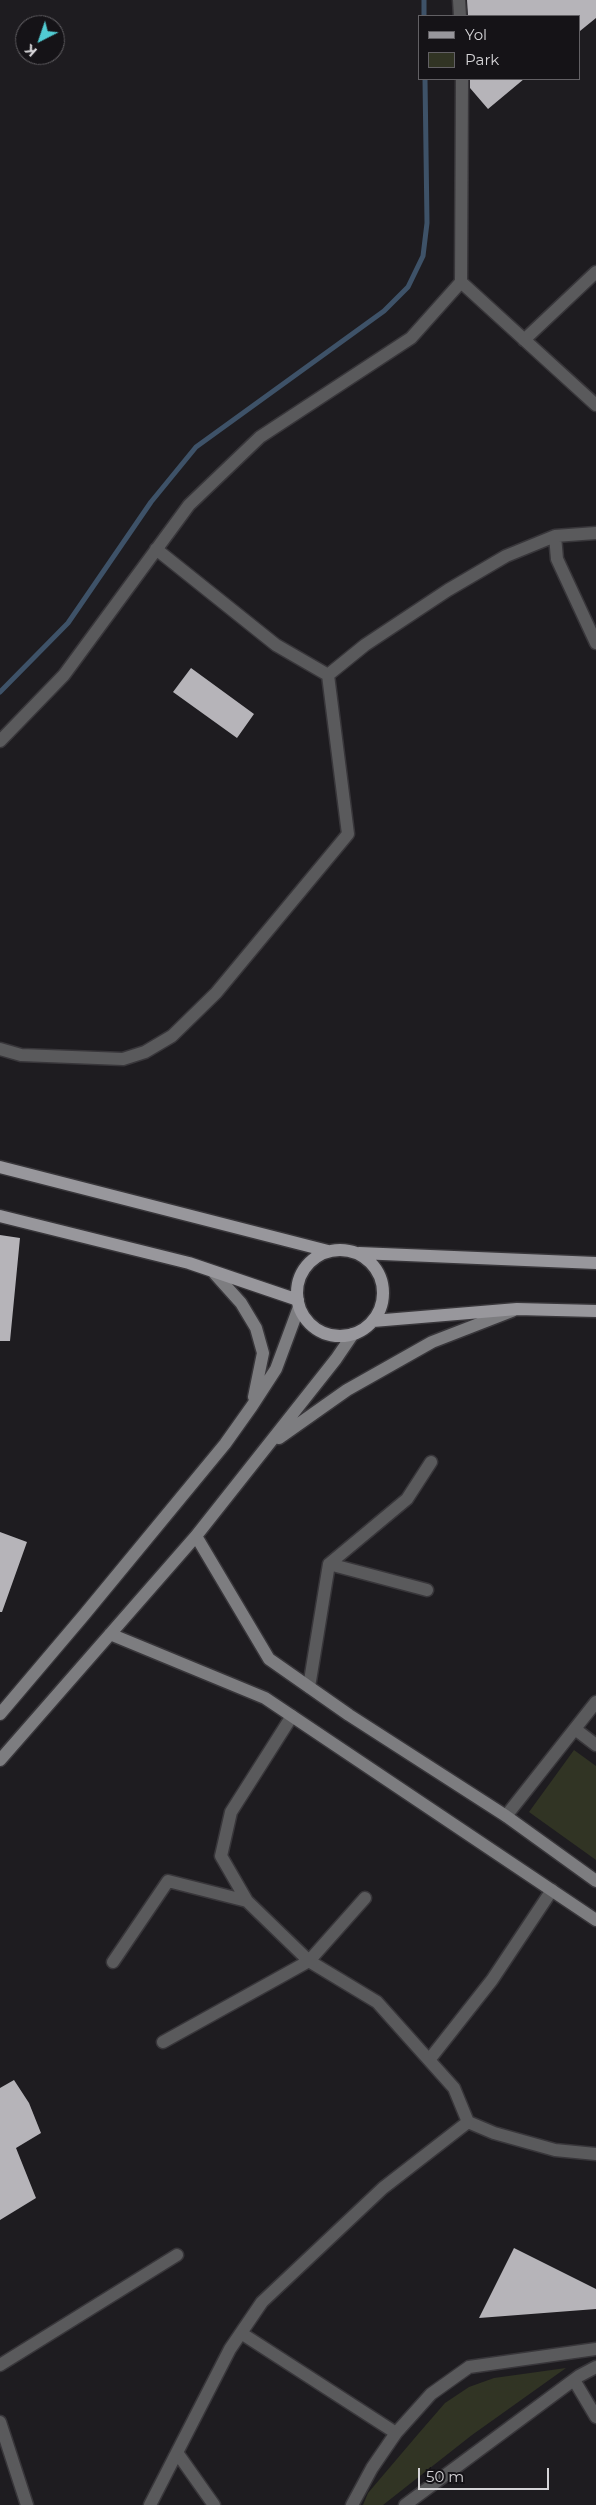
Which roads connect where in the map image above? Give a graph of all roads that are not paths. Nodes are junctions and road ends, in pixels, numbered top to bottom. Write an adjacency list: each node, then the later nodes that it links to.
1 (459, 0): 2 (street)
2 (460, 15)
3 (462, 80): 5 (street)
4 (596, 272): 6 (street)
5 (461, 282): 6 (street); 10 (street)
6 (524, 340): 7 (street)
7 (596, 405)
8 (596, 533): 9 (street)
9 (556, 536): 11 (street); 12 (street)
10 (156, 550): 12 (street); 13 (street)
11 (596, 644)
12 (328, 675): 14 (street)
13 (0, 741)
14 (0, 1049)
15 (0, 1167): 17 (main road)
16 (0, 1216): 20 (main road)
17 (328, 1251): 18 (main road); 21 (main road)
18 (359, 1253): 19 (main road); 24 (main road)
19 (596, 1263)
20 (215, 1274): 21 (main road); 26 (main road)
21 (299, 1303): 25 (main road); 26 (main road)
22 (517, 1310): 23 (main road); 24 (main road); 27 (main road)
23 (596, 1311)
24 (373, 1321): 25 (main road)
25 (353, 1334): 27 (main road)
26 (252, 1406): 35 (main road)
27 (266, 1447): 29 (main road)
28 (431, 1462): 30 (street)
29 (196, 1536): 32 (main road); 33 (main road)
30 (329, 1564): 31 (street); 33 (street)
31 (427, 1590)
32 (110, 1634): 36 (main road); 39 (main road)
33 (309, 1686): 40 (main road)
34 (596, 1702): 37 (street)
35 (0, 1714)
36 (292, 1716): 42 (main road); 44 (street)
37 (575, 1729): 38 (street); 40 (street)
38 (596, 1745)
39 (0, 1760)
40 (506, 1816): 41 (main road)
41 (596, 1881)
42 (552, 1890): 45 (main road); 49 (street)
43 (365, 1898): 46 (street)
44 (246, 1900): 46 (street); 47 (street)
45 (596, 1920)
46 (309, 1961): 48 (street); 49 (street)
47 (113, 1962)
48 (163, 2042)
49 (429, 2060): 50 (street)
50 (468, 2122): 51 (street); 53 (street)
51 (596, 2154)
52 (178, 2255): 55 (street)
53 (240, 2334): 60 (street); 61 (street)
54 (596, 2349): 60 (street)
55 (0, 2365)
56 (596, 2367): 57 (street)
57 (574, 2380): 58 (street); 66 (street)
58 (596, 2417)
59 (0, 2422): 62 (street)
60 (396, 2433): 65 (street)
61 (178, 2454): 63 (street); 64 (street)
62 (27, 2505)
63 (150, 2505)
64 (214, 2505)
65 (352, 2505)
66 (405, 2505)

